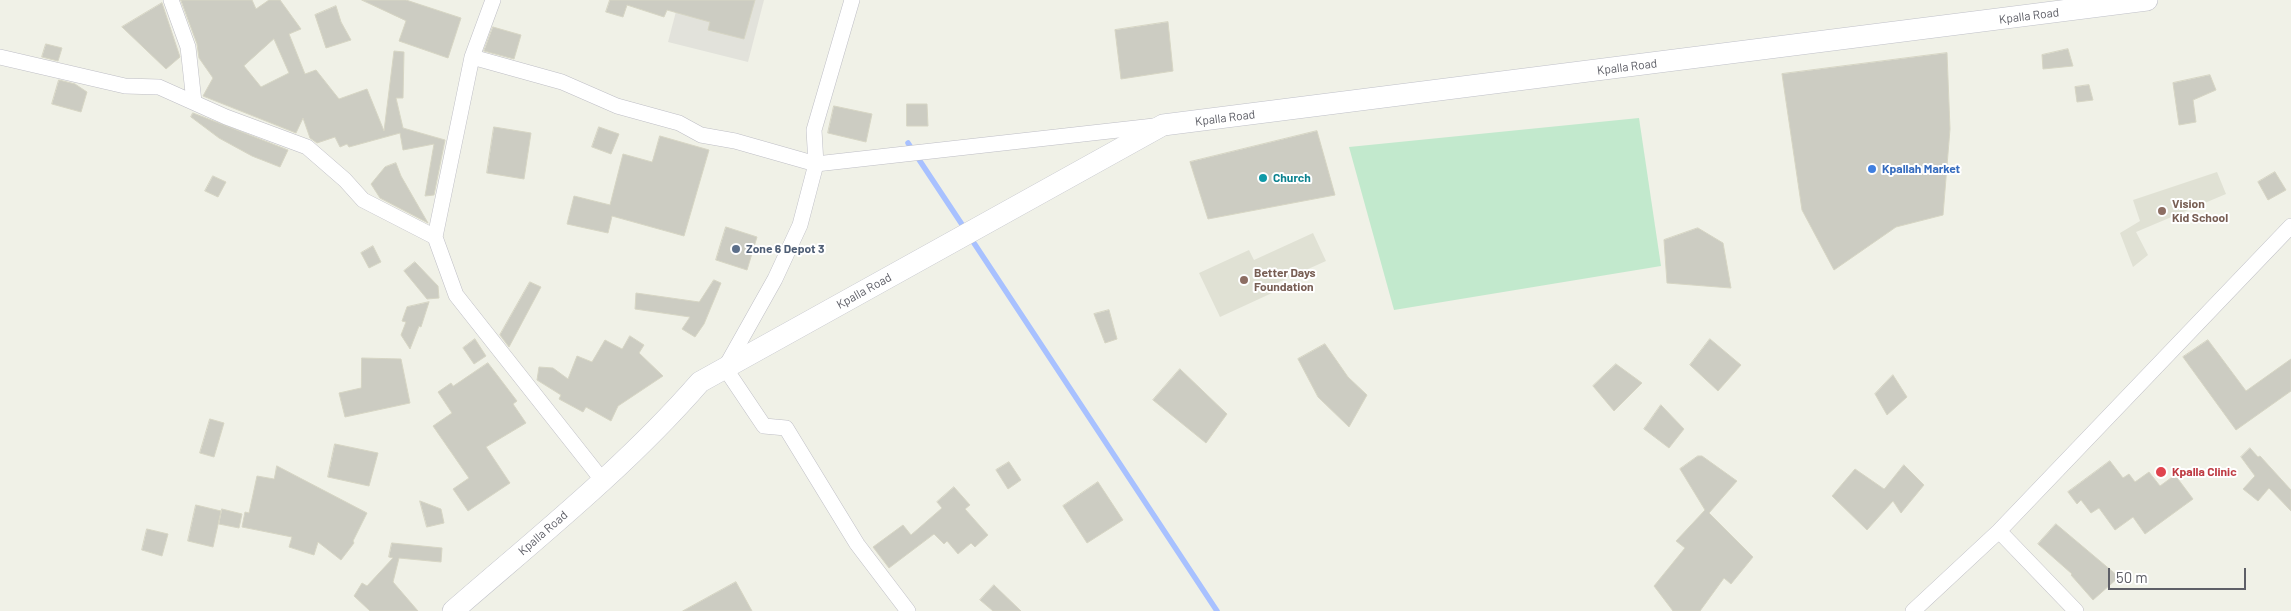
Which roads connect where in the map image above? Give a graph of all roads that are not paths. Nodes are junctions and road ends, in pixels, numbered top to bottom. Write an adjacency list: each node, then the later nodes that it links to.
1 (171, 0): 7 (street)
2 (492, 0): 6 (street)
3 (852, 0): 9 (street)
4 (2149, 0): 8 (street, Kpalla Road)
5 (0, 57): 7 (street)
6 (472, 57): 9 (street); 11 (street)
7 (194, 102): 11 (street)
8 (1163, 125): 9 (street); 12 (street, Kpalla Road)
9 (816, 164): 12 (street)
10 (2291, 226): 14 (street)
11 (436, 237): 13 (street)
12 (725, 368): 13 (street, Kpalla Road); 16 (street)
13 (603, 480): 15 (street, Kpalla Road)
14 (1999, 531): 17 (street); 18 (street)
15 (452, 611)
16 (908, 611)
17 (1913, 611)
18 (2076, 611)

